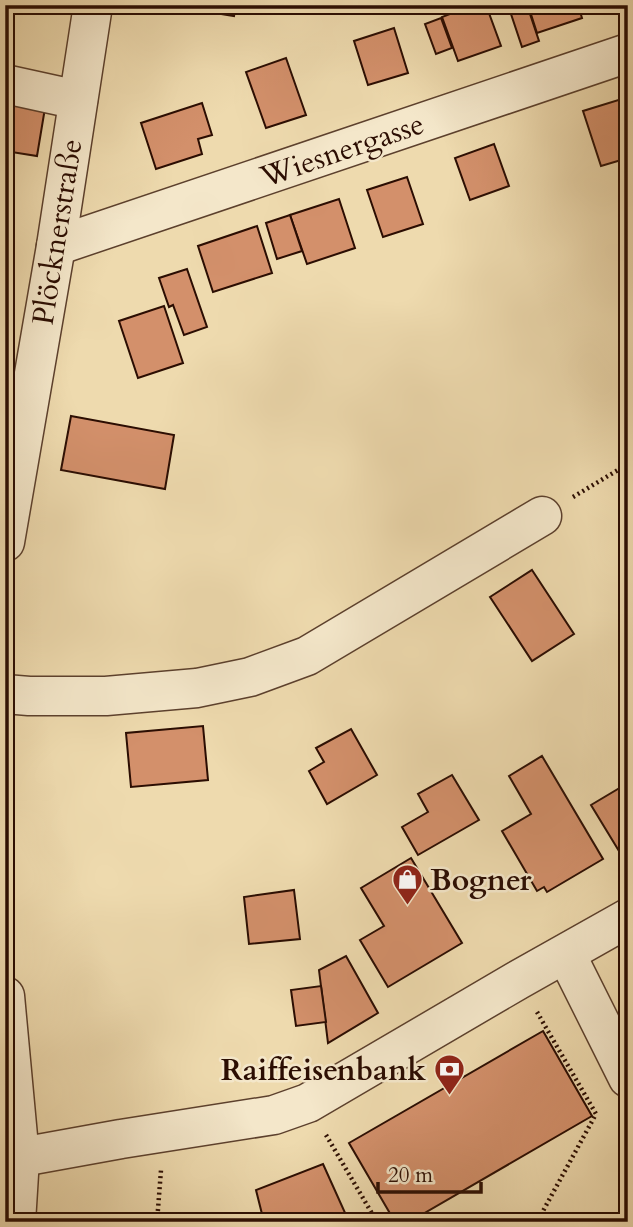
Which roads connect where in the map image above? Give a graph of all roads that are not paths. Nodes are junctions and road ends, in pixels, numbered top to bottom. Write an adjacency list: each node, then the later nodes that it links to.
1 (93, 5): 4 (street, Plöcknerstraße)
2 (628, 53): 5 (street, Wiesnergasse)
3 (5, 84): 4 (street)
4 (79, 100): 5 (street, Plöcknerstraße)
5 (56, 246): 7 (street, Plöcknerstraße)
6 (542, 516): 8 (street)
7 (5, 542)
8 (5, 694)
9 (628, 918): 10 (street)
10 (566, 954): 12 (street); 13 (street)
11 (5, 996): 13 (street)
12 (628, 1078)
13 (13, 1159): 14 (street)
14 (16, 1222)

